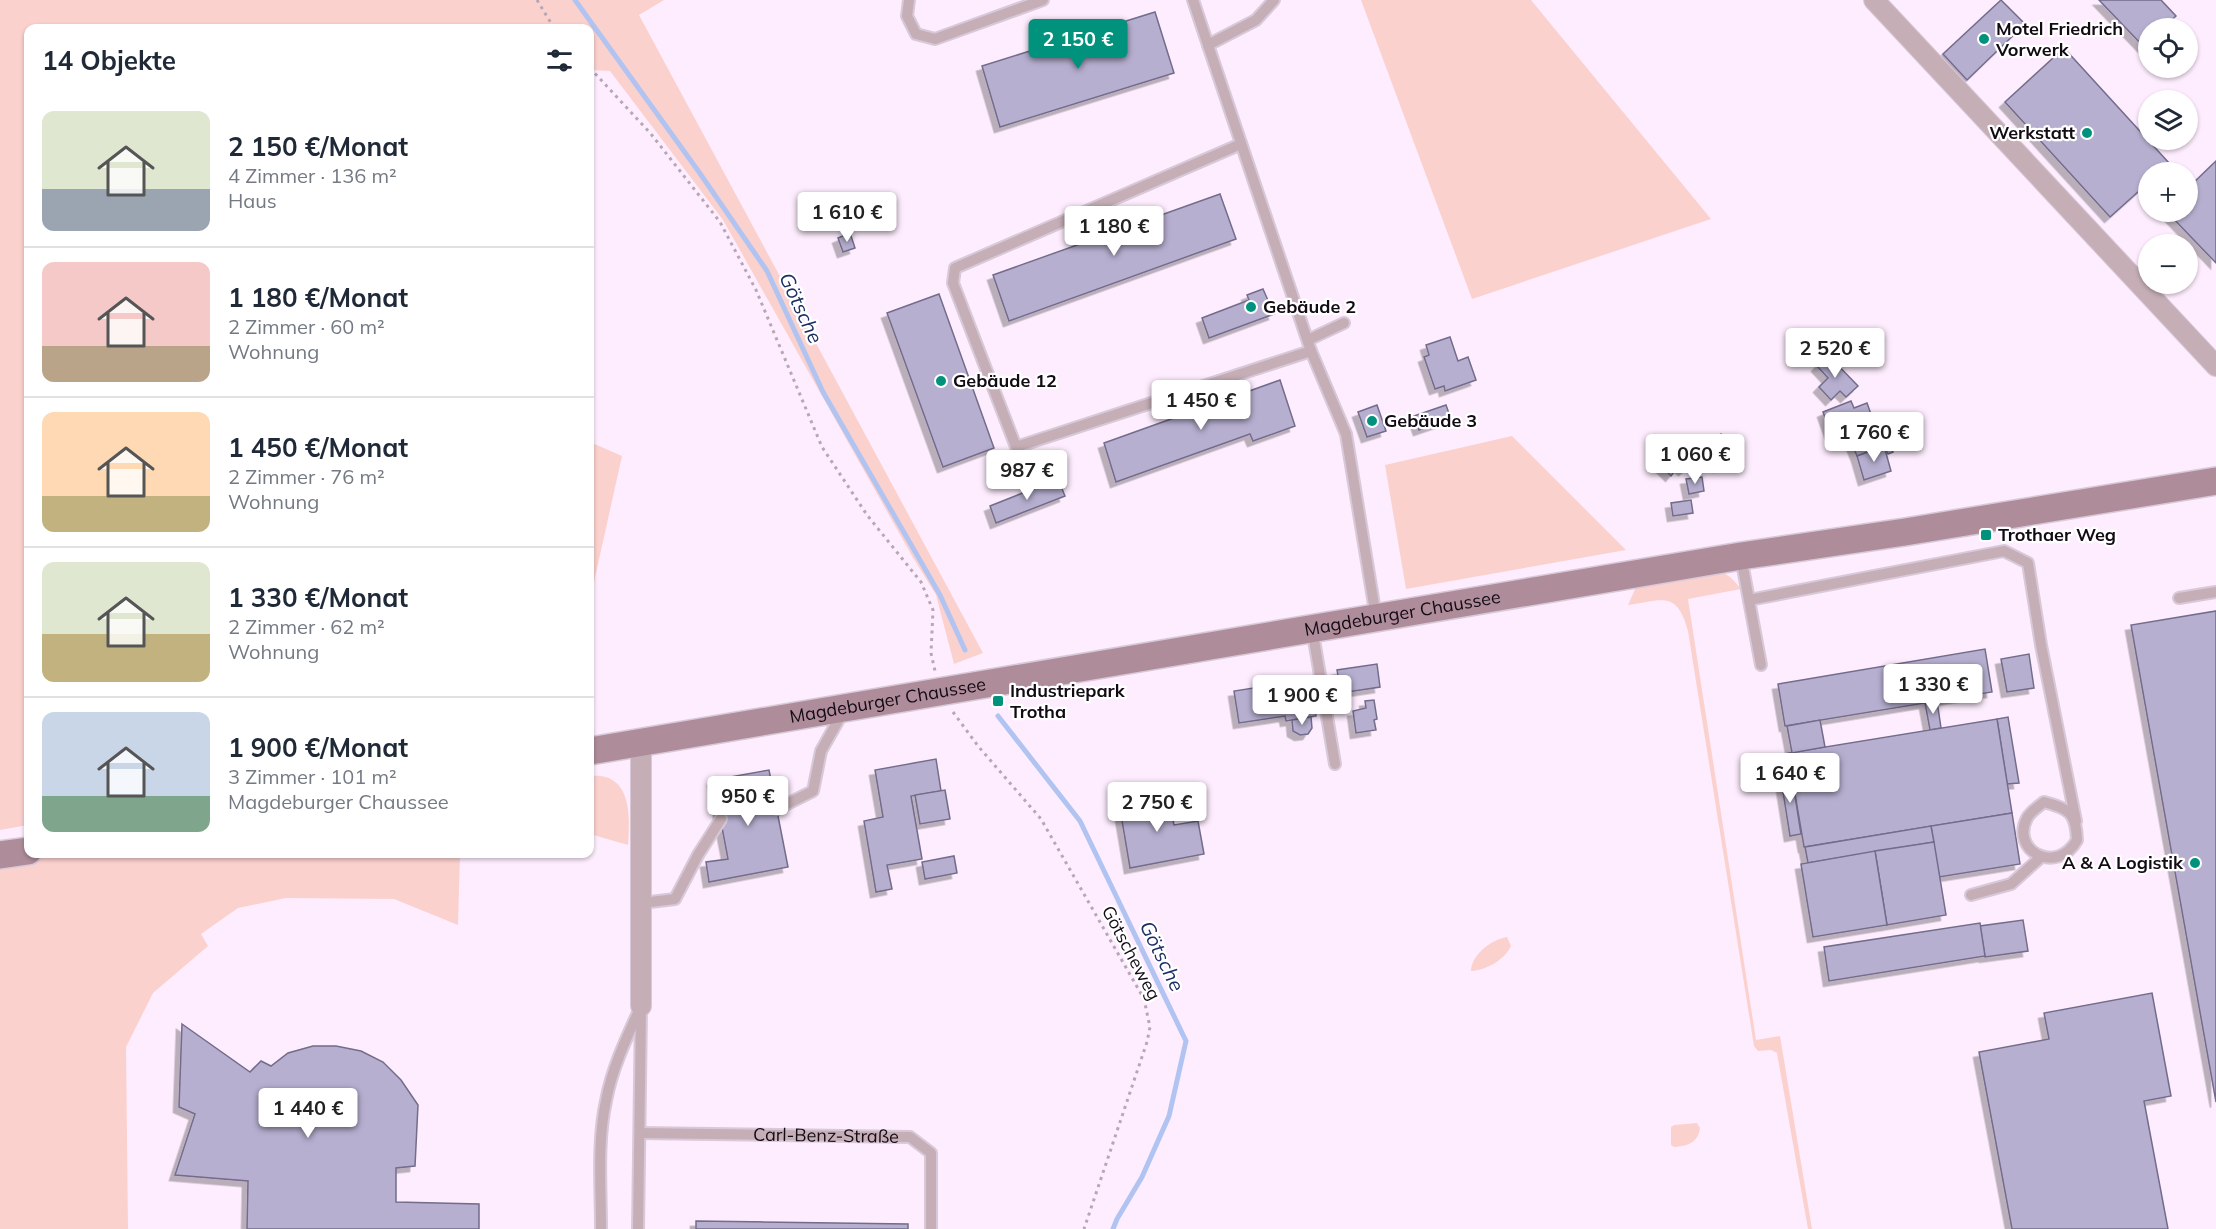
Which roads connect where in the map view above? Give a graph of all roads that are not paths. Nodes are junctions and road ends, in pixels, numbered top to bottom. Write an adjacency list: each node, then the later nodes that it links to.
1 (909, 0): 7 (lane)
2 (1016, 0): 7 (lane)
3 (1043, 0): 7 (lane)
4 (1192, 0): 8 (lane)
5 (1274, 0): 8 (lane)
6 (1875, 0): 12 (street)
7 (1027, 6)
8 (1208, 45): 9 (lane)
9 (1240, 144): 11 (lane); 11 (lane)
10 (1344, 322): 11 (lane)
11 (1309, 346): 18 (lane)
12 (2216, 366)
13 (2216, 481): 14 (main road, Magdeburger Chaussee)
14 (1741, 556): 17 (lane); 18 (main road, Magdeburger Chaussee)
15 (2216, 592): 16 (lane)
16 (2179, 598)
17 (1749, 600): 20 (lane); 27 (lane)
18 (1376, 617): 19 (main road, Magdeburger Chaussee)
19 (1312, 628): 21 (main road, Magdeburger Chaussee); 24 (lane)
20 (1761, 665)
21 (846, 707): 22 (main road, Magdeburger Chaussee); 25 (lane)
22 (641, 742): 23 (main road, Magdeburger Chaussee); 32 (street)
23 (594, 750)
24 (1335, 764)
25 (777, 809)
26 (721, 819): 32 (lane)
27 (2076, 821): 30 (lane); 30 (lane)
28 (24, 852): 29 (main road)
29 (0, 855)
30 (2041, 857): 31 (lane)
31 (1971, 895)
32 (642, 903): 33 (street)
33 (641, 1006): 34 (lane); 35 (lane)
34 (639, 1133): 36 (lane); 37 (lane, Carl-Benz-Straße)
35 (601, 1229)
36 (638, 1229)
37 (931, 1229)

